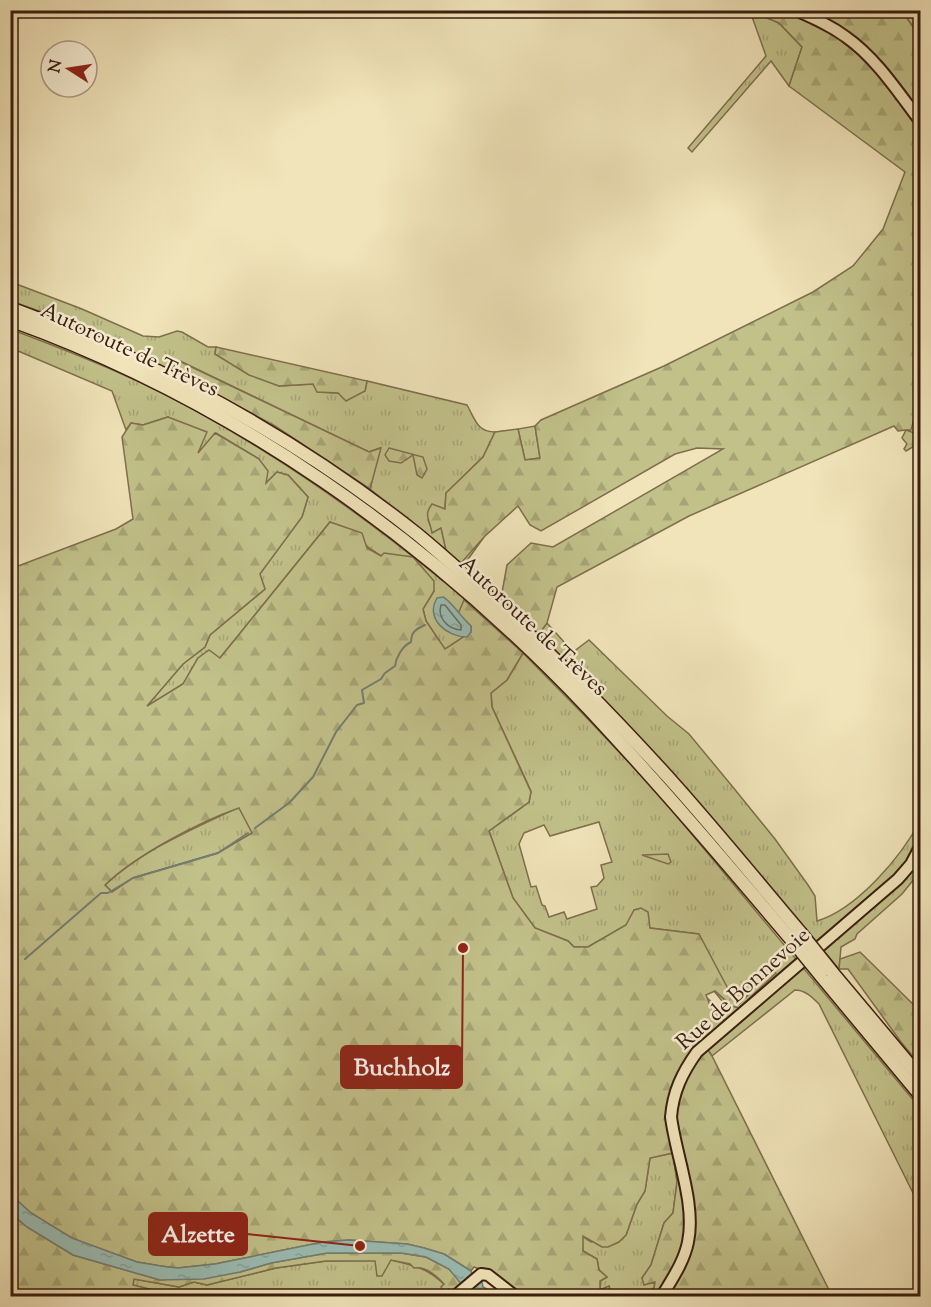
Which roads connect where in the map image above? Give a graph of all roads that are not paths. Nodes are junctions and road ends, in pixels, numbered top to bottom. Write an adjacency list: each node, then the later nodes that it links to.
1 (795, 10): 2 (main road)
2 (921, 121)
3 (10, 308): 5 (highway, Autoroute de Trèves)
4 (10, 320): 5 (highway, Autoroute de Trèves)
5 (413, 539): 6 (highway, Autoroute de Trèves)
6 (532, 645): 8 (highway, Autoroute de Trèves, bridge); 8 (highway, Autoroute de Trèves, bridge)
7 (921, 847): 13 (main road, Rue de Bonnevoie)
8 (827, 974): 9 (highway, Autoroute de Trèves); 10 (highway, Autoroute de Trèves)
9 (921, 1077)
10 (921, 1095)
11 (459, 1293): 12 (main road)
12 (515, 1296)
13 (662, 1296)

